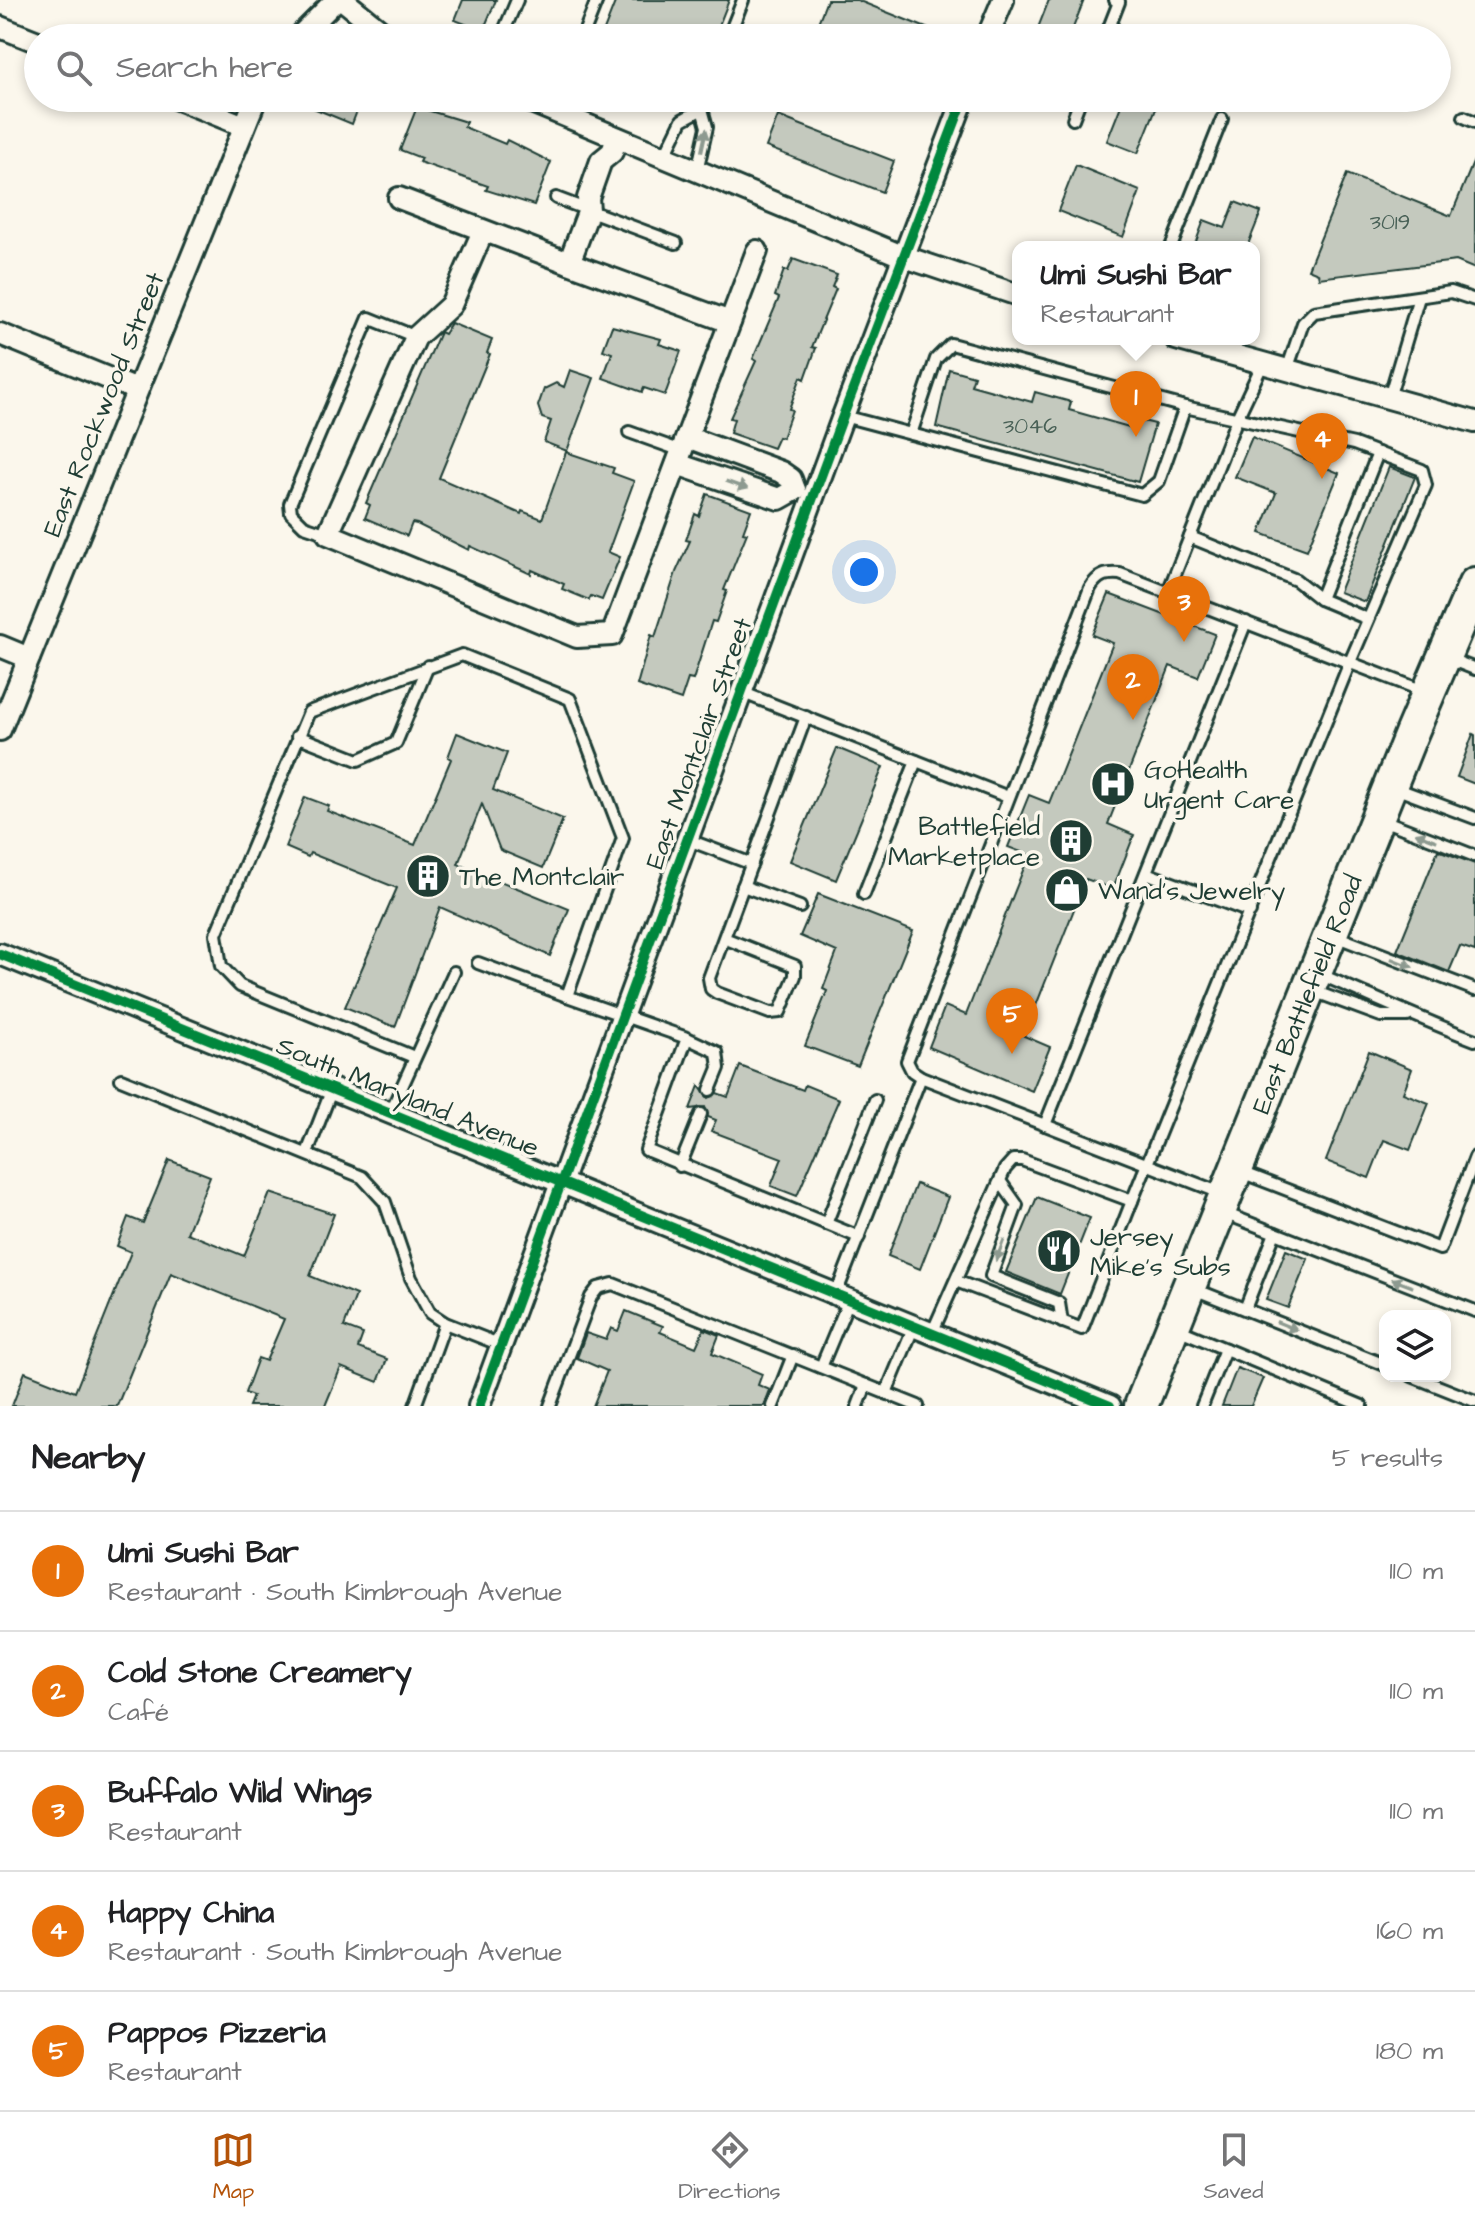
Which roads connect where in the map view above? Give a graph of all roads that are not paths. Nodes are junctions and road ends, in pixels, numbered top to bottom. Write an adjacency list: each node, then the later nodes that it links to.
1 (336, 0): 8 (street)
2 (343, 0): 9 (street)
3 (517, 0): 10 (lane)
4 (597, 0): 11 (lane)
5 (743, 0): 12 (lane)
6 (1003, 0): 13 (street)
7 (1115, 0): 14 (lane)
8 (312, 24)
9 (373, 24)
10 (507, 24)
11 (588, 24)
12 (734, 24)
13 (993, 24)
14 (1110, 24)
15 (0, 27): 16 (street)
16 (24, 36)
17 (210, 112): 28 (street)
18 (250, 112): 28 (street, East Rockwood Street)
19 (567, 112): 29 (street)
20 (692, 112): 30 (lane)
21 (705, 112): 31 (lane, one-way to 21)
22 (959, 112): 39 (street, East Montclair Street)
23 (1076, 112): 25 (lane)
24 (1464, 117): 27 (lane)
25 (1073, 119)
26 (1222, 119): 36 (lane)
27 (1475, 122)
28 (244, 126): 50 (street, East Rockwood Street)
29 (615, 145): 30 (street); 34 (street)
30 (664, 157): 31 (street)
31 (697, 171): 39 (street)
32 (399, 198): 35 (street)
33 (556, 198): 34 (lane)
34 (589, 210): 37 (lane); 40 (street)
35 (483, 231): 40 (street); 46 (street)
36 (1173, 241)
37 (676, 243)
38 (757, 251): 44 (street)
39 (902, 256): 41 (street); 53 (street, East Montclair Street)
40 (569, 263): 44 (street)
41 (1012, 293)
42 (1419, 297): 43 (lane); 49 (lane); 51 (lane)
43 (1475, 300)
44 (730, 322): 58 (street)
45 (0, 334): 50 (street)
46 (416, 337): 61 (street); 61 (lane)
47 (1198, 345): 48 (street)
48 (1263, 363): 49 (street); 54 (lane)
49 (1287, 370): 51 (street)
50 (137, 390): 70 (street, East Rockwood Street)
51 (1389, 398): 55 (street)
52 (1185, 407): 54 (lane); 57 (lane); 57 (lane)
53 (843, 416): 57 (lane); 60 (street, East Montclair Street)
54 (1238, 416): 59 (lane); 62 (lane)
55 (1475, 422)
56 (629, 432): 58 (lane)
57 (911, 434)
58 (682, 451): 60 (street); 60 (street, one-way to 60); 61 (street)
59 (1378, 453): 65 (lane); 66 (lane)
60 (804, 492): 74 (street, East Montclair Street)
61 (328, 534)
62 (1190, 537): 64 (lane); 65 (lane)
63 (1475, 584): 69 (main road, East Battlefield Road)
64 (1168, 592): 67 (lane); 81 (lane)
65 (1320, 599): 66 (lane)
66 (1368, 619): 71 (lane)
67 (1246, 622): 71 (lane); 87 (lane)
68 (0, 646): 70 (street)
69 (1444, 656): 73 (lane); 75 (main road, East Battlefield Road)
70 (29, 658): 77 (street, East Rockwood Street)
71 (1350, 662): 75 (lane); 91 (lane)
72 (428, 666): 78 (lane); 78 (lane); 99 (lane)
73 (1475, 669)
74 (741, 692): 76 (lane); 84 (street, East Montclair Street)
75 (1428, 693): 80 (main road, East Battlefield Road)
76 (806, 717): 79 (lane); 86 (lane)
77 (0, 730)
78 (297, 736): 104 (lane)
79 (916, 761): 81 (lane); 89 (lane)
80 (1389, 786): 82 (main road, East Battlefield Road); 83 (lane)
81 (1008, 797): 105 (lane)
82 (1377, 817): 85 (lane, one-way to 82); 92 (main road, East Battlefield Road)
83 (1475, 818)
84 (686, 839): 86 (lane); 100 (street, East Montclair Street)
85 (1475, 856)
86 (752, 864): 88 (lane)
87 (1146, 873): 91 (lane); 112 (lane)
88 (743, 886): 90 (lane); 93 (lane)
89 (864, 894)
90 (800, 907)
91 (1250, 912): 115 (lane)
92 (1330, 934): 97 (main road, East Battlefield Road); 98 (lane, one-way to 98)
93 (724, 938): 93 (lane)
94 (0, 954): 107 (street, South Maryland Avenue)
95 (478, 963): 99 (lane)
96 (454, 972): 104 (lane)
97 (1311, 981): 101 (lane); 101 (lane); 119 (main road, East Battlefield Road)
98 (1475, 990)
99 (567, 996): 100 (lane)
100 (621, 1016): 102 (lane); 118 (street, East Montclair Street)
101 (1410, 1016): 103 (lane)
102 (687, 1038): 108 (lane); 116 (lane)
103 (1475, 1040)
104 (414, 1057): 110 (lane)
105 (921, 1077): 112 (lane); 123 (lane)
106 (121, 1079): 113 (lane)
107 (332, 1089): 110 (street, South Maryland Avenue); 113 (lane)
108 (710, 1090)
109 (875, 1100): 121 (lane)
110 (390, 1113): 118 (street, South Maryland Avenue)
111 (701, 1114): 116 (lane)
112 (1045, 1125): 115 (lane)
113 (307, 1153): 130 (lane)
114 (1475, 1157): 119 (lane)
115 (1148, 1165): 119 (lane); 120 (lane)
116 (680, 1166): 121 (lane)
117 (1000, 1181): 120 (lane); 124 (lane); 129 (lane, one-way to 129)
118 (560, 1182): 126 (street, South Maryland Avenue); 133 (street, East Montclair Street)
119 (1226, 1192): 122 (lane); 125 (main road, East Battlefield Road)
120 (1132, 1201): 129 (lane)
121 (826, 1224): 123 (lane)
122 (1275, 1233): 127 (lane); 128 (lane, one-way to 122)
123 (859, 1237): 126 (lane)
124 (956, 1281): 129 (lane); 132 (lane)
125 (1188, 1287): 127 (lane); 131 (main road, East Battlefield Road)
126 (843, 1297): 132 (street, South Maryland Avenue); 137 (lane)
127 (1245, 1309): 136 (lane, one-way to 136)
128 (1475, 1311)
129 (1062, 1322)
130 (445, 1323): 133 (lane); 142 (lane)
131 (1172, 1327): 134 (lane); 149 (main road, East Battlefield Road)
132 (923, 1330): 140 (lane); 148 (street, South Maryland Avenue)
133 (501, 1345): 143 (street, East Montclair Street)
134 (1225, 1349): 150 (lane); 151 (lane)
135 (793, 1355): 137 (lane); 144 (lane); 145 (lane)
136 (1379, 1363)
137 (821, 1367): 139 (lane)
138 (1427, 1382): 141 (lane)
139 (866, 1385): 140 (lane); 146 (lane)
140 (886, 1393): 147 (lane)
141 (1475, 1401)
142 (415, 1406)
143 (479, 1406)
144 (550, 1406)
145 (773, 1406)
146 (858, 1406)
147 (918, 1406)
148 (1110, 1406)
149 (1141, 1406)
150 (1202, 1406)
151 (1362, 1406)

